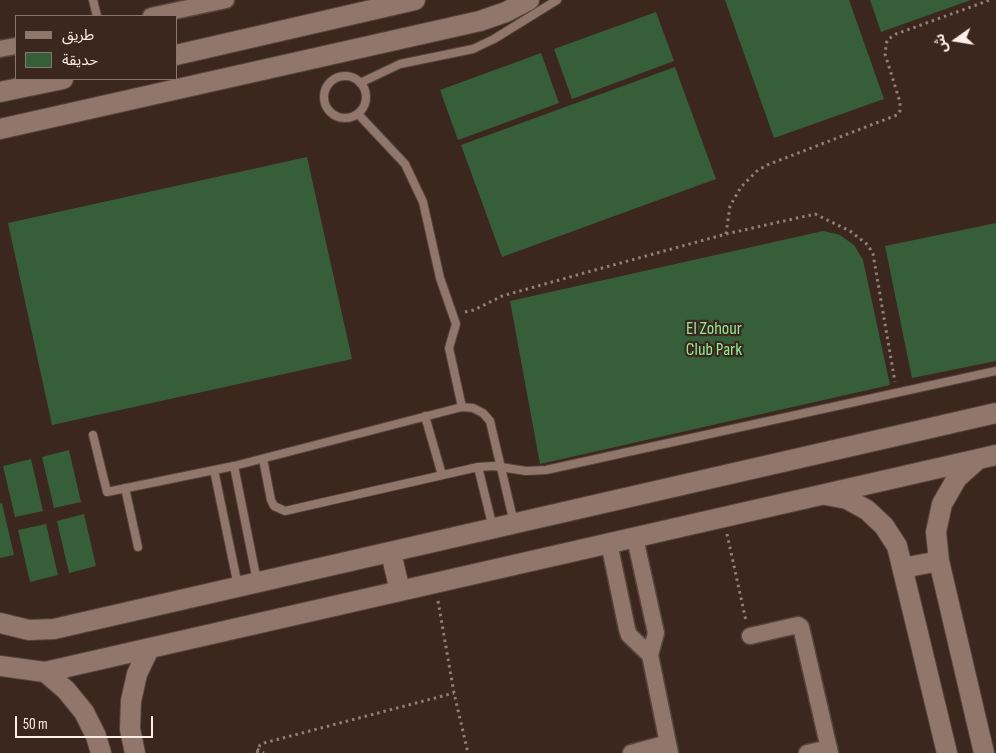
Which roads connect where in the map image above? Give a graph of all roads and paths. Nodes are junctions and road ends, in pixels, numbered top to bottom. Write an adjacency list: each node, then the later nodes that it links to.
1 (93, 0): 7 (lane)
2 (226, 0): 8 (street)
3 (415, 0): 9 (street)
4 (529, 0): 13 (street)
5 (557, 0): 15 (lane)
6 (990, 0): 19 (path)
7 (97, 15)
8 (156, 15)
9 (311, 24): 12 (street); 13 (street)
10 (15, 46): 11 (street)
11 (0, 50)
12 (178, 55)
13 (319, 57): 18 (street)
14 (58, 80): 16 (street)
15 (360, 83): 17 (lane); 17 (lane)
16 (0, 92)
17 (358, 114): 20 (lane)
18 (0, 129)
19 (726, 234): 20 (path); 22 (path)
20 (453, 314): 23 (lane)
21 (996, 372): 22 (lane)
22 (897, 395): 31 (lane)
23 (462, 407): 25 (lane); 31 (lane)
24 (996, 413): 37 (street)
25 (425, 416): 28 (lane); 33 (lane)
26 (93, 436): 34 (lane)
27 (987, 457): 35 (street); 43 (street)
28 (263, 458): 29 (lane); 33 (lane)
29 (234, 466): 32 (lane); 46 (lane)
30 (478, 467): 31 (lane); 33 (lane); 38 (lane)
31 (501, 467): 37 (lane)
32 (214, 470): 34 (lane); 46 (lane)
33 (442, 475)
34 (125, 488): 41 (lane)
35 (824, 494): 36 (street); 44 (street)
36 (724, 518): 39 (street); 49 (path)
37 (514, 525): 38 (street)
38 (494, 530): 42 (street)
39 (635, 538): 40 (street); 51 (street)
40 (609, 543): 45 (street); 51 (street)
41 (138, 547)
42 (391, 553): 46 (street); 47 (street)
43 (939, 561): 44 (street); 65 (street)
44 (903, 568): 64 (street)
45 (435, 583): 47 (street); 54 (path)
46 (248, 586): 48 (street)
47 (400, 591): 50 (street)
48 (0, 623)
49 (750, 636): 56 (street)
50 (149, 649): 53 (street); 59 (street)
51 (650, 655): 55 (street)
52 (0, 666): 53 (street)
53 (45, 672): 58 (street)
54 (454, 693): 57 (path); 61 (path)
55 (669, 748): 62 (street)
56 (829, 750): 63 (street)
57 (257, 751): 60 (path)
58 (101, 753)
59 (135, 753)
60 (264, 753)
61 (468, 753)
62 (631, 753)
63 (807, 753)
64 (946, 753)
65 (984, 753)

